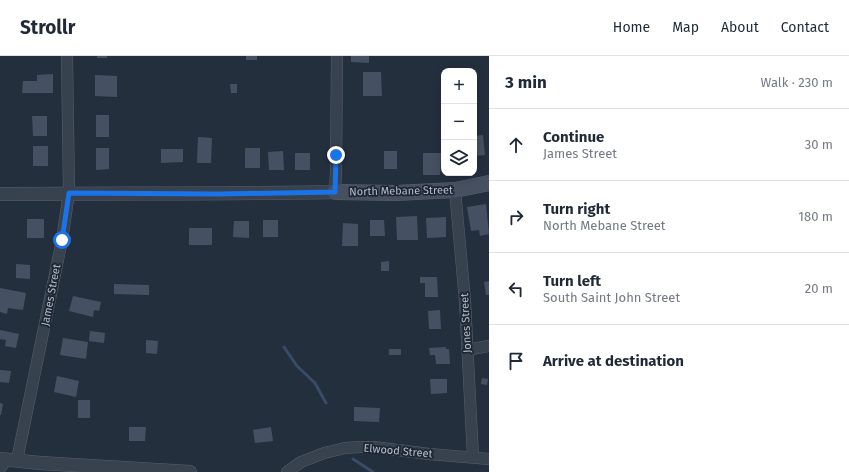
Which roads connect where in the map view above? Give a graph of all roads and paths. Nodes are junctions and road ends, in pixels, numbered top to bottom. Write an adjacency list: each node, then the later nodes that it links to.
1 (67, 56): 6 (street, James Street)
2 (337, 56): 5 (street)
3 (489, 183): 4 (main road, North Mebane Street)
4 (456, 190): 5 (main road, North Mebane Street); 9 (street, Jones Street)
5 (335, 192): 6 (street, North Mebane Street)
6 (69, 193): 7 (street, North Mebane Street); 12 (street, James Street)
7 (0, 194)
8 (489, 346): 9 (street)
9 (468, 350): 10 (street, Jones Street)
10 (473, 457): 11 (street, Elwood Street); 15 (street, Elwood Street)
11 (489, 459)
12 (6, 462): 13 (street)
13 (44, 468): 14 (street)
14 (190, 472)
15 (287, 472)

